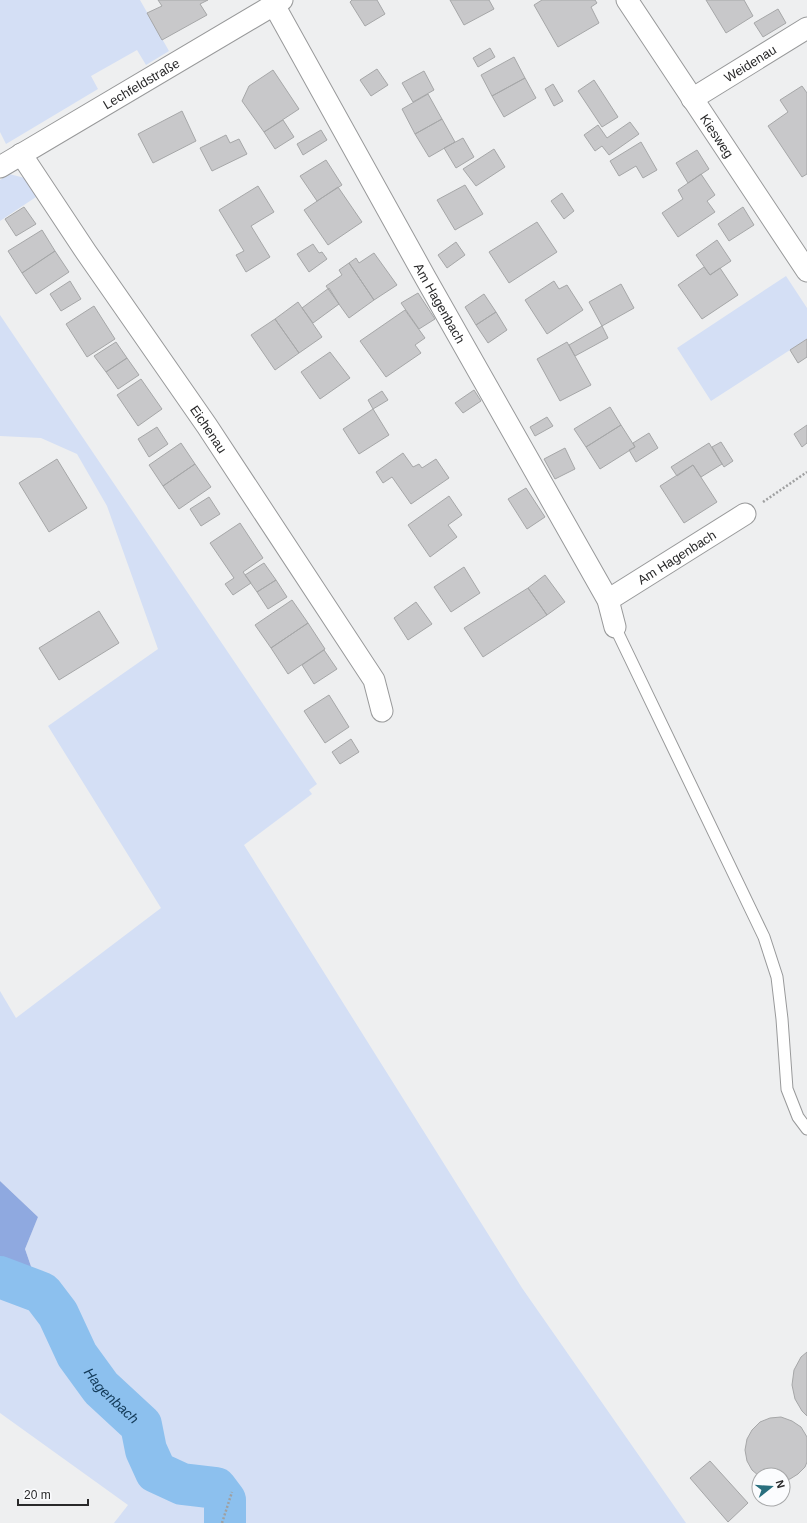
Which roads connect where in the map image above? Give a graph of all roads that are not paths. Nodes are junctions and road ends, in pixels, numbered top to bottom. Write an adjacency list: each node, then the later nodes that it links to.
1 (627, 0): 4 (street, Kiesweg)
2 (278, 3): 5 (street, Lechfeldstraße); 9 (street, Am Hagenbach)
3 (807, 28): 4 (street, Weidenau)
4 (692, 99): 7 (street, Kiesweg)
5 (21, 154): 6 (street, Lechfeldstraße); 11 (street, Eichenau)
6 (0, 167)
7 (807, 270)
8 (745, 514): 9 (street, Am Hagenbach)
9 (608, 600): 10 (street, Am Hagenbach)
10 (615, 627): 12 (lane)
11 (382, 711)
12 (807, 1129)

